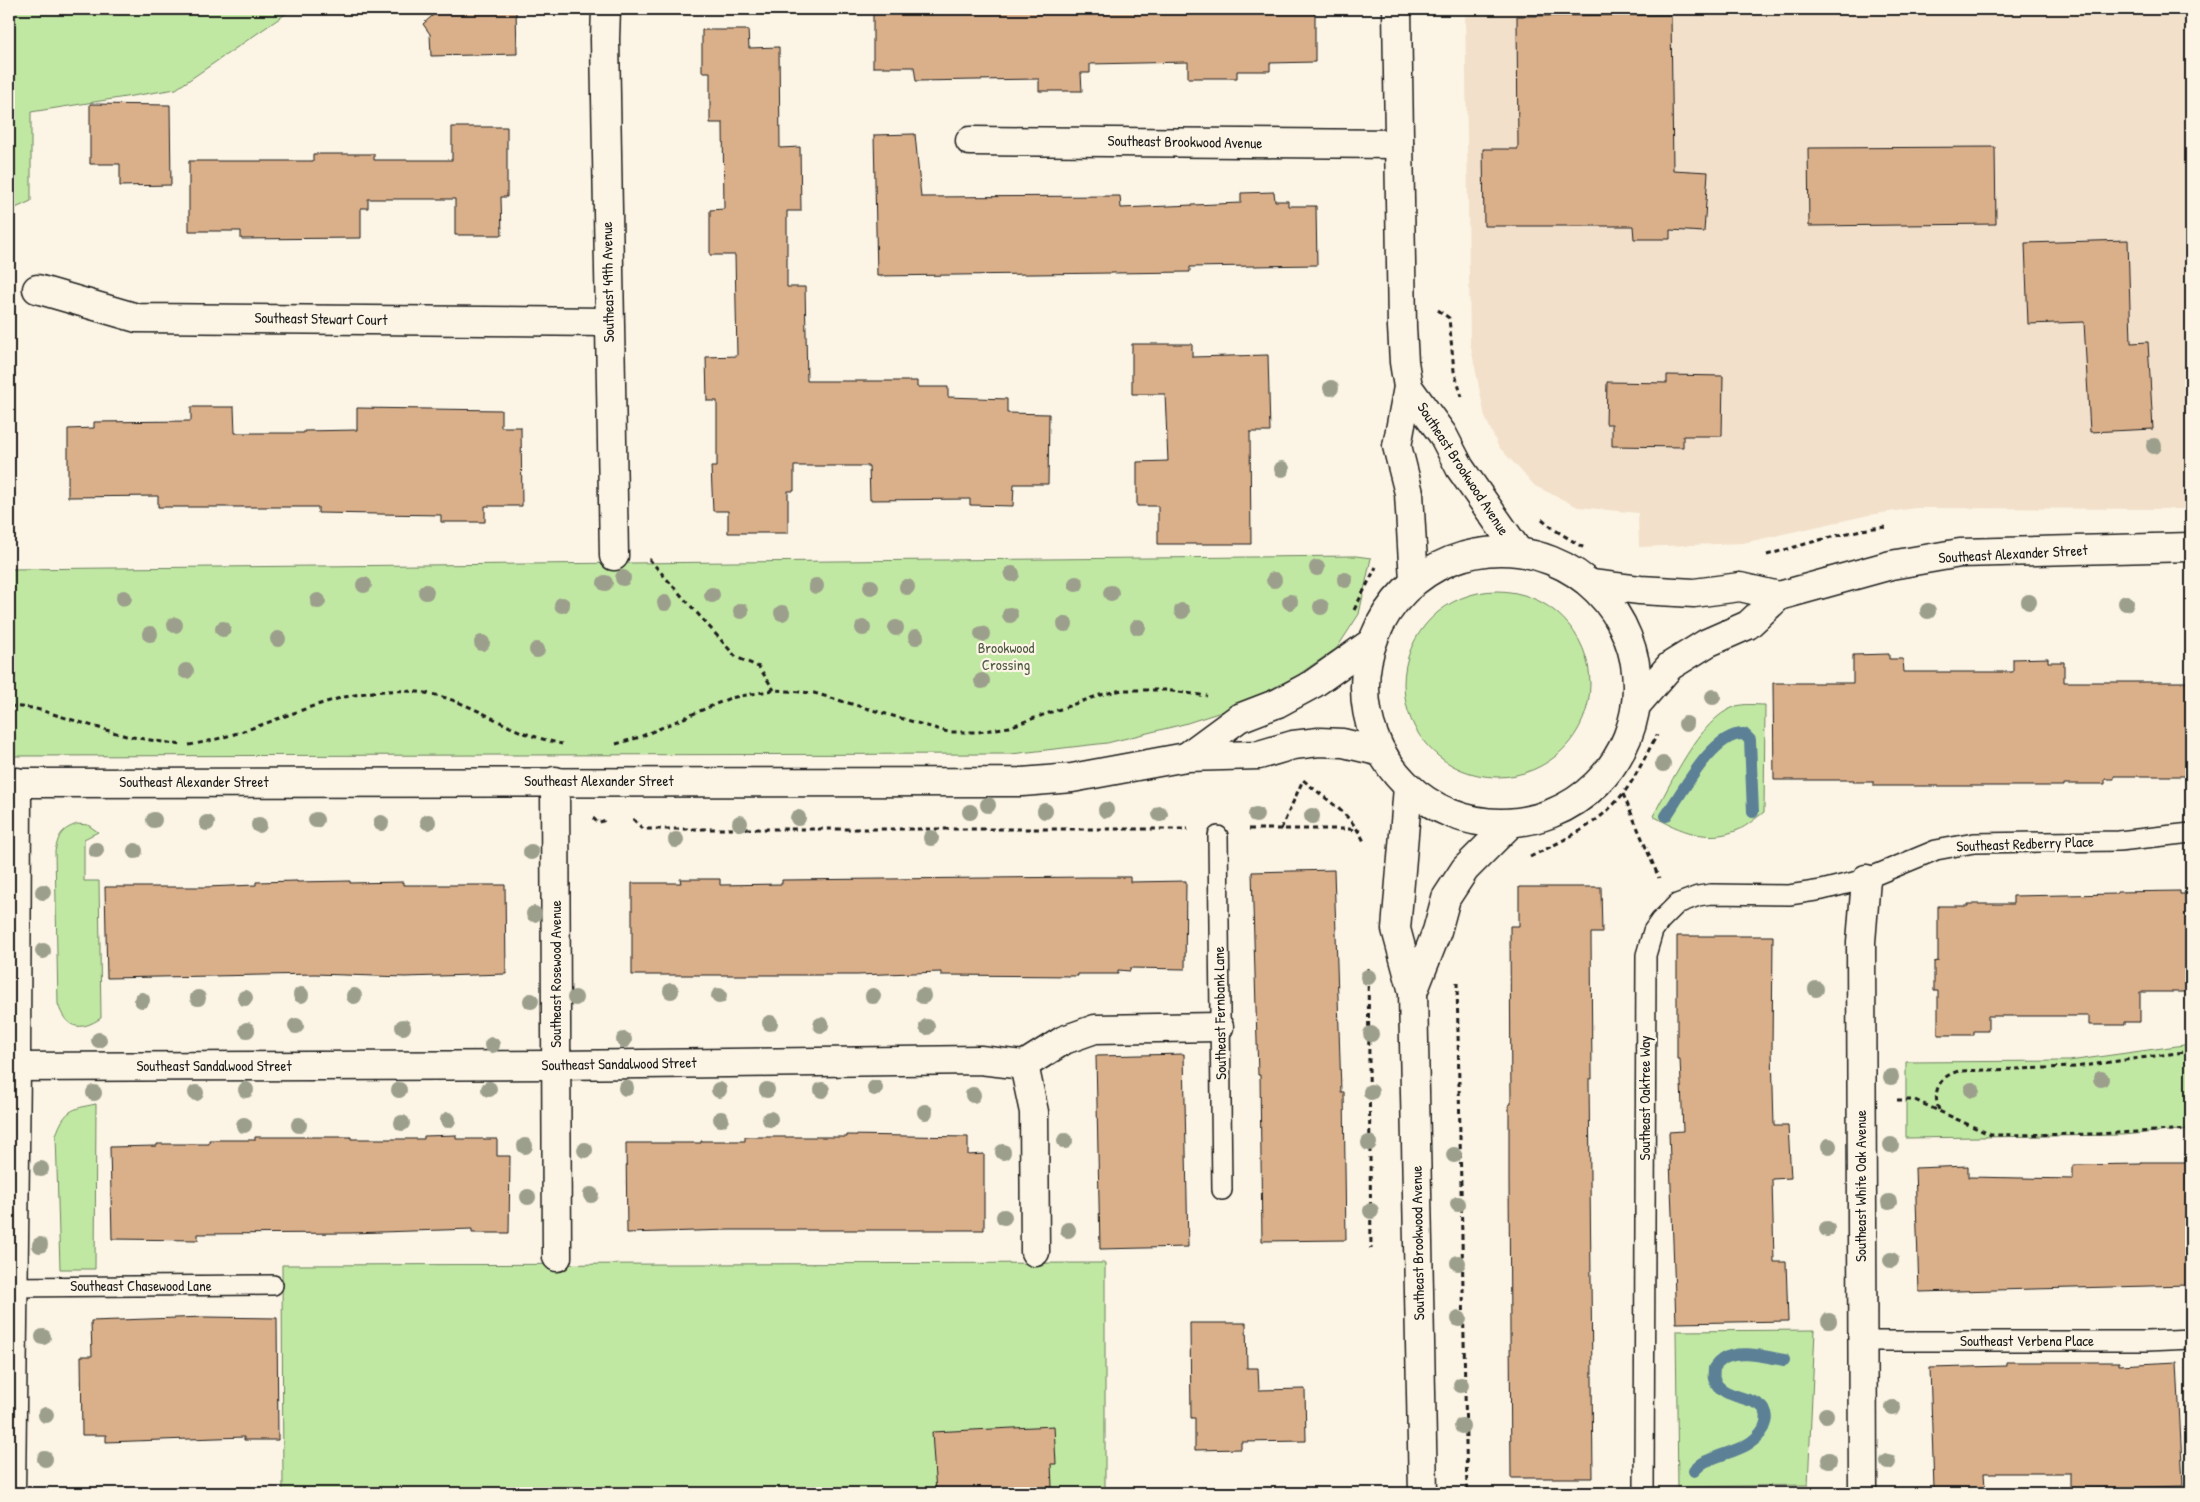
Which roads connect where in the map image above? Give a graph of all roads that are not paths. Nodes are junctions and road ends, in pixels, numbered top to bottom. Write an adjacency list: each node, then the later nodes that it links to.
1 (606, 9): 6 (street, Southeast 49th Avenue)
2 (1397, 9): 4 (street, Southeast Brookwood Avenue)
3 (970, 140): 4 (street, Southeast Brookwood Avenue)
4 (1400, 144): 7 (street, Southeast Brookwood Avenue)
5 (37, 288): 6 (street, Southeast Stewart Court)
6 (608, 322): 10 (street, Southeast 49th Avenue)
7 (1408, 387): 9 (street, Southeast Brookwood Avenue); 11 (street, Southeast Brookwood Avenue)
8 (2191, 547): 13 (street, Southeast Alexander Street)
9 (1518, 551): 11 (street); 12 (street)
10 (614, 552)
11 (1414, 581): 14 (street)
12 (1591, 584): 13 (street, Southeast Alexander Street); 15 (street)
13 (1779, 596): 15 (street, Southeast Alexander Street)
14 (1371, 643): 16 (street); 17 (street, Southeast Alexander Street)
15 (1637, 704): 21 (street)
16 (1381, 752): 17 (street, Southeast Alexander Street); 20 (street)
17 (1186, 757): 18 (street, Southeast Alexander Street)
18 (556, 781): 19 (street, Southeast Alexander Street); 27 (street, Southeast Rosewood Avenue)
19 (13, 782): 29 (street)
20 (1408, 787): 21 (street); 25 (street, Southeast Brookwood Avenue)
21 (1511, 823): 25 (street, Southeast Brookwood Avenue)
22 (2191, 833): 24 (lane, Southeast Redberry Place)
23 (1218, 836): 26 (lane, Southeast Fernbank Lane)
24 (1866, 879): 36 (street, Southeast White Oak Avenue); 39 (lane, Southeast Oaktree Way)
25 (1413, 992): 38 (street, Southeast Brookwood Avenue)
26 (1220, 1027): 28 (street); 30 (lane, Southeast Fernbank Lane)
27 (557, 1065): 28 (street, Southeast Sandalwood Street); 29 (street, Southeast Sandalwood Street); 32 (street, Southeast Rosewood Avenue)
28 (1024, 1065): 31 (street)
29 (13, 1067): 34 (street)
30 (1222, 1190)
31 (1035, 1252)
32 (557, 1257)
33 (273, 1285): 34 (lane, Southeast Chasewood Lane)
34 (11, 1287): 37 (street)
35 (2191, 1339): 36 (lane, Southeast Verbena Place)
36 (1862, 1341): 40 (street, Southeast White Oak Avenue)
37 (12, 1493)
38 (1423, 1493)
39 (1644, 1493)
40 (1863, 1493)

